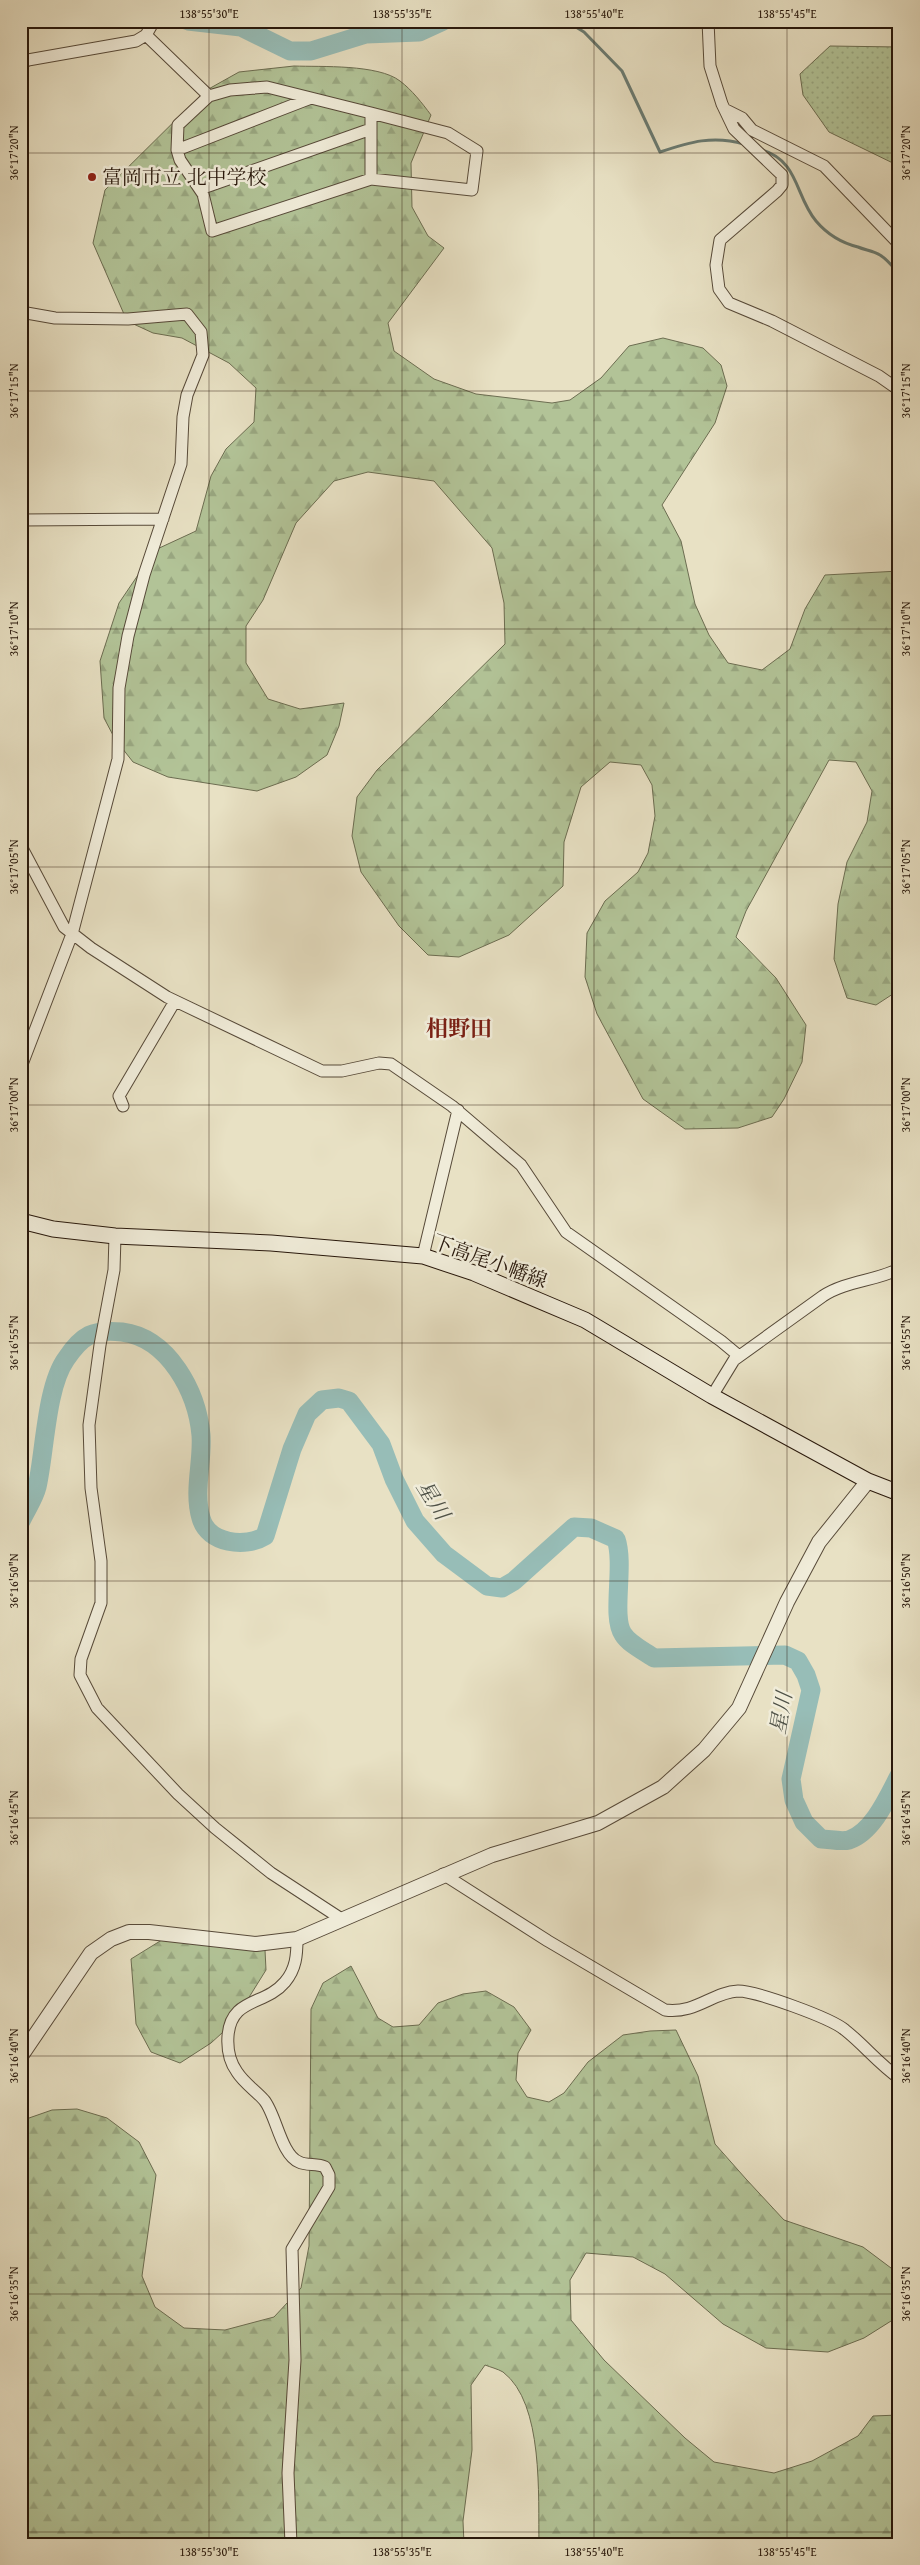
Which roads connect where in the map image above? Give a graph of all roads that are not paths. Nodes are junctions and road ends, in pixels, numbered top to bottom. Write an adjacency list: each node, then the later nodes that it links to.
1 (154, 21): 3 (street)
2 (708, 21): 7 (street)
3 (146, 34): 4 (street); 5 (street)
4 (21, 64)
5 (209, 96): 6 (street); 10 (street)
6 (311, 98): 8 (street); 10 (street)
7 (726, 110): 13 (street); 15 (street)
8 (371, 113): 9 (street); 11 (street)
9 (371, 129): 11 (street); 12 (street)
10 (177, 150): 12 (street)
11 (371, 179): 12 (street)
12 (200, 188)
13 (899, 244)
14 (21, 312): 16 (street)
15 (899, 390)
16 (163, 519): 17 (street); 19 (street)
17 (21, 520)
18 (21, 846): 19 (street)
19 (72, 934): 20 (street); 21 (street)
20 (175, 1001): 22 (street); 23 (street)
21 (21, 1066)
22 (123, 1106)
23 (458, 1110): 26 (street); 28 (street)
24 (21, 1220): 25 (main road, 下高尾小幡線)
25 (115, 1236): 26 (main road, 下高尾小幡線); 33 (street)
26 (423, 1256): 29 (main road, 下高尾小幡線)
27 (899, 1269): 28 (street)
28 (739, 1356): 29 (street)
29 (712, 1396): 30 (main road, 下高尾小幡線)
30 (868, 1481): 31 (main road, 下高尾小幡線); 32 (street)
31 (899, 1493)
32 (443, 1874): 33 (street); 36 (street)
33 (343, 1920): 34 (street)
34 (297, 1939): 35 (street); 37 (street)
35 (21, 2056)
36 (899, 2078)
37 (291, 2544)

